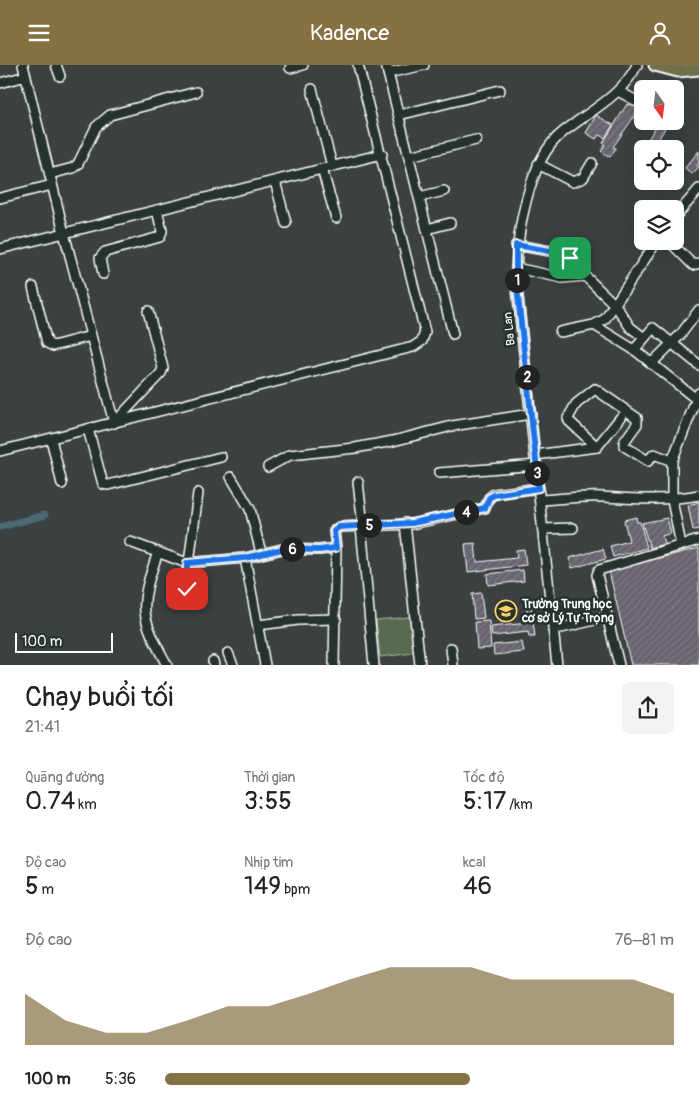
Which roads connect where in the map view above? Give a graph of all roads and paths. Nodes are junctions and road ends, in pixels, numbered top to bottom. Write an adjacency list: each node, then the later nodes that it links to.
1 (23, 65): 11 (street)
2 (56, 65): 12 (street)
3 (303, 65): 8 (street)
4 (358, 65): 21 (street)
5 (424, 65): 9 (street)
6 (637, 65): 16 (street, Ba Lan)
7 (655, 65): 10 (main road)
8 (290, 68)
9 (387, 69): 19 (street)
10 (699, 69)
11 (26, 76): 13 (street); 27 (street)
12 (60, 76)
13 (0, 83)
14 (312, 89): 25 (street)
15 (500, 90): 19 (street)
16 (618, 91): 18 (street); 24 (street, Ba Lan)
17 (196, 93): 27 (street)
18 (634, 100)
19 (399, 115): 22 (street)
20 (476, 140): 22 (street)
21 (382, 154): 25 (street); 65 (street)
22 (409, 156): 32 (street)
23 (592, 163): 24 (street)
24 (538, 164): 41 (street, Ba Lan)
25 (332, 166): 26 (street)
26 (322, 169): 28 (street); 36 (street)
27 (50, 175): 29 (street)
28 (275, 181): 35 (street); 37 (street)
29 (52, 185): 33 (street); 40 (street)
30 (699, 189): 34 (street)
31 (444, 191): 32 (street)
32 (419, 197): 39 (street)
33 (0, 198)
34 (684, 206)
35 (157, 210): 40 (street); 48 (street)
36 (336, 218)
37 (286, 223)
38 (450, 223): 39 (street)
39 (427, 229): 55 (street)
40 (64, 233): 42 (street); 56 (street)
41 (516, 245): 45 (street); 47 (street, Ba Lan)
42 (0, 249)
43 (651, 250): 50 (street)
44 (678, 250): 46 (street)
45 (570, 258)
46 (699, 263)
47 (516, 268): 50 (street); 63 (street, Ba Lan)
48 (103, 274)
49 (33, 287): 56 (street)
50 (616, 306): 53 (street); 57 (street)
51 (699, 310): 58 (street)
52 (148, 311): 65 (street)
53 (594, 325): 54 (street); 59 (street)
54 (560, 332)
55 (453, 334)
56 (91, 336): 65 (street)
57 (643, 337): 58 (street); 59 (street)
58 (672, 343): 60 (street); 61 (street)
59 (634, 350): 60 (street)
60 (651, 363): 62 (street)
61 (699, 365)
62 (697, 396): 72 (street)
63 (531, 413): 70 (street, Ba Lan); 74 (street)
64 (621, 417): 68 (street)
65 (114, 423): 66 (street)
66 (88, 429): 67 (street); 71 (street)
67 (51, 439): 69 (street); 78 (street)
68 (597, 447): 70 (street); 72 (street)
69 (0, 451)
70 (535, 455): 73 (street, Ba Lan)
71 (221, 457)
72 (672, 461): 83 (street)
73 (536, 465): 75 (street); 79 (street, Ba Lan)
74 (268, 467)
75 (439, 473)
76 (231, 477): 93 (street)
77 (358, 482): 85 (street)
78 (62, 484)
79 (539, 488): 82 (street, Ba Lan); 84 (street)
80 (198, 493): 95 (street)
81 (699, 495): 83 (street)
82 (541, 500): 83 (street); 86 (street, Ba Lan)
83 (672, 500): 90 (street)
84 (406, 523): 85 (street); 108 (street)
85 (362, 525): 91 (street); 107 (street)
86 (543, 529): 87 (street); 100 (street, Ba Lan)
87 (573, 529)
88 (699, 540): 90 (street)
89 (130, 542): 92 (street)
90 (681, 545): 97 (street)
91 (336, 548): 93 (street); 98 (street)
92 (158, 553): 95 (street); 103 (street)
93 (260, 553): 94 (street)
94 (245, 558): 95 (street); 99 (street)
95 (188, 563): 96 (street)
96 (187, 589)
97 (607, 617): 100 (street); 111 (street)
98 (336, 619): 99 (street); 106 (street)
99 (258, 625): 105 (street)
100 (553, 630): 110 (street, Ba Lan)
101 (451, 648): 109 (street)
102 (228, 653): 104 (street)
103 (167, 665)
104 (233, 665)
105 (266, 665)
106 (334, 665)
107 (374, 665)
108 (420, 665)
109 (453, 665)
110 (557, 665)
111 (619, 665)

